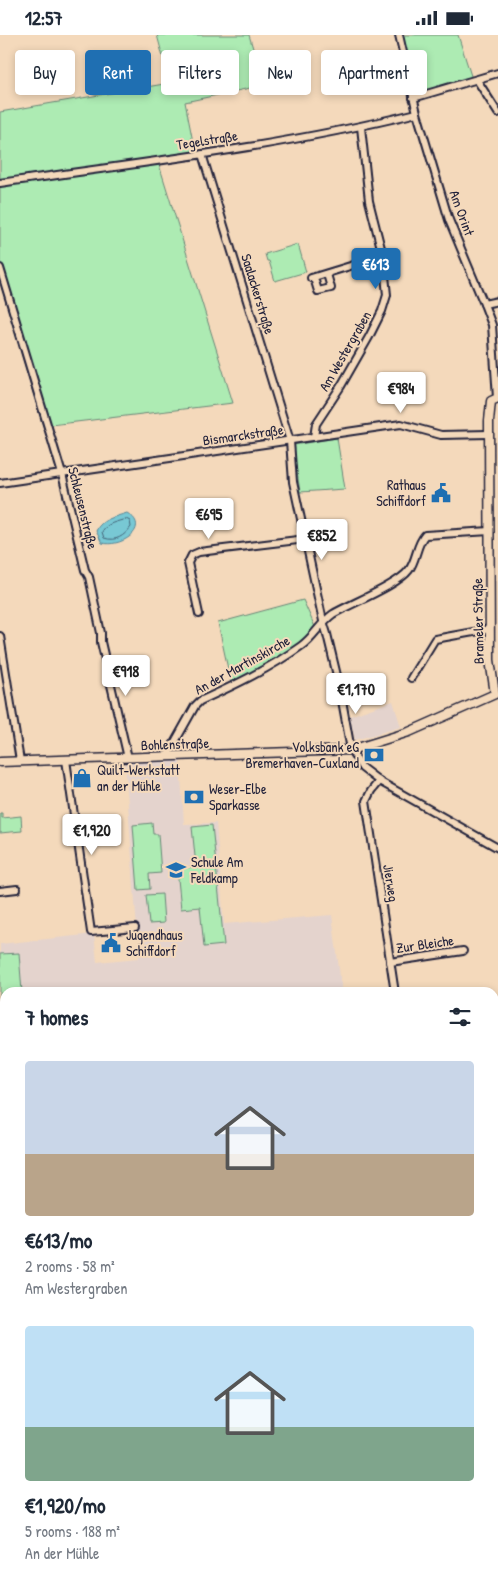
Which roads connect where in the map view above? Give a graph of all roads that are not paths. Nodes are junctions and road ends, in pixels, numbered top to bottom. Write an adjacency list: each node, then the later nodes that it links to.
1 (399, 35): 4 (street, Am Orint)
2 (498, 73): 3 (street)
3 (477, 80): 4 (street); 6 (street)
4 (413, 98): 5 (street, Am Orint)
5 (417, 113): 7 (street, Tegelstraße); 14 (street, Am Orint)
6 (498, 113)
7 (361, 127): 8 (street, Tegelstraße); 10 (street, Am Westergraben)
8 (202, 154): 9 (street, Tegelstraße); 18 (street, Saalackerstraße)
9 (0, 183)
10 (383, 256): 12 (street); 17 (street, Am Westergraben)
11 (0, 268): 19 (street, Schleusenstraße)
12 (327, 274): 12 (street)
13 (498, 301): 14 (street)
14 (484, 303): 15 (street, Am Orint)
15 (498, 398): 16 (street, Brameler Straße)
16 (489, 434): 17 (street, Bismarckstraße); 21 (street, Brameler Straße)
17 (314, 437): 18 (street, Bismarckstraße)
18 (290, 441): 19 (street, Bismarckstraße); 22 (street, Saalackerstraße)
19 (62, 473): 20 (street, Bismarckstraße); 31 (street, Schleusenstraße)
20 (0, 483)
21 (490, 531): 24 (street, An der Martinskirche); 25 (street, Brameler Straße)
22 (306, 539): 23 (street); 24 (street, Saalackerstraße)
23 (199, 614)
24 (323, 621): 29 (street, Saalackerstraße); 30 (street, An der Martinskirche)
25 (490, 629): 27 (street); 28 (street, Brameler Straße)
26 (0, 635): 33 (street)
27 (411, 679)
28 (497, 696): 29 (street, Brameler Straße)
29 (352, 750): 30 (street, Bohlenstraße); 35 (street)
30 (167, 757): 31 (street, Bohlenstraße)
31 (128, 758): 32 (street, Bohlenstraße)
32 (66, 760): 33 (street, Bohlenstraße); 39 (street)
33 (20, 761): 34 (street, Bohlenstraße)
34 (0, 762)
35 (379, 781): 36 (street); 41 (street, Jierweg)
36 (498, 848)
37 (17, 889): 38 (street)
38 (0, 891)
39 (134, 928)
40 (463, 951): 41 (street, Zur Bleiche)
41 (390, 961): 42 (street, Jierweg)
42 (394, 987)

